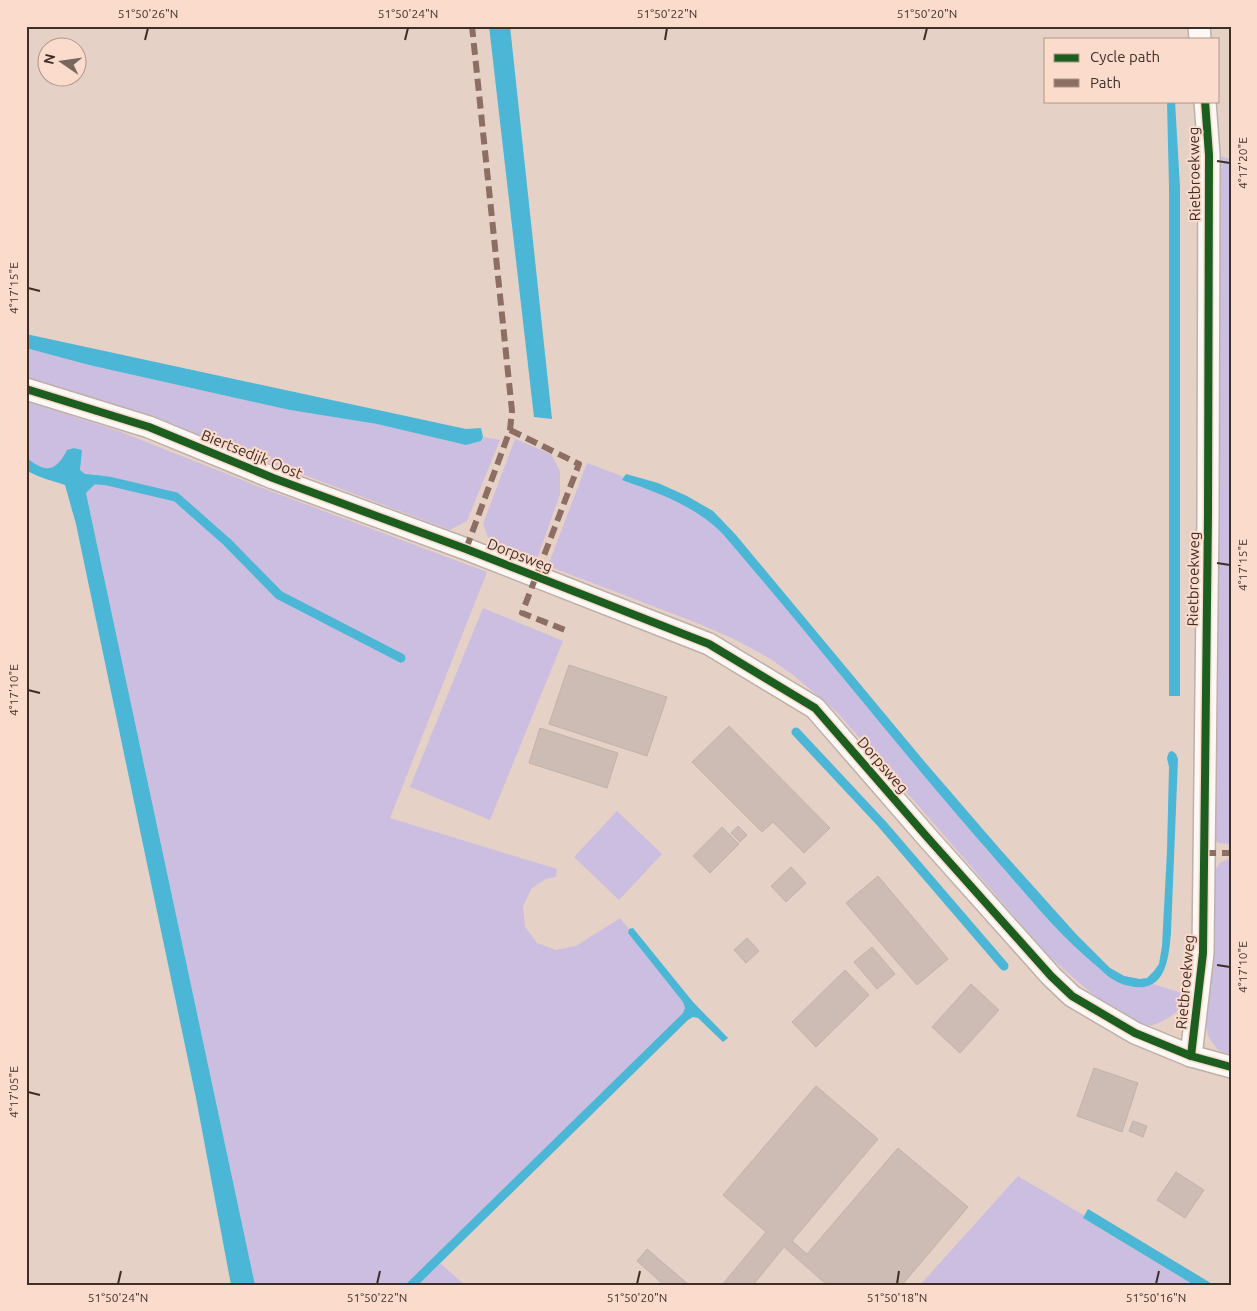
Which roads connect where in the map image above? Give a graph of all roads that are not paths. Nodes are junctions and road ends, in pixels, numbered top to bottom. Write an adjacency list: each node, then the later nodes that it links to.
1 (1205, 102): 4 (street, Rietbroekweg)
2 (26, 389): 3 (street, Biertsedijk Oost)
3 (466, 549): 4 (street, Dorpsweg)
4 (1191, 1056): 5 (street, Dorpsweg)
5 (1231, 1068)

